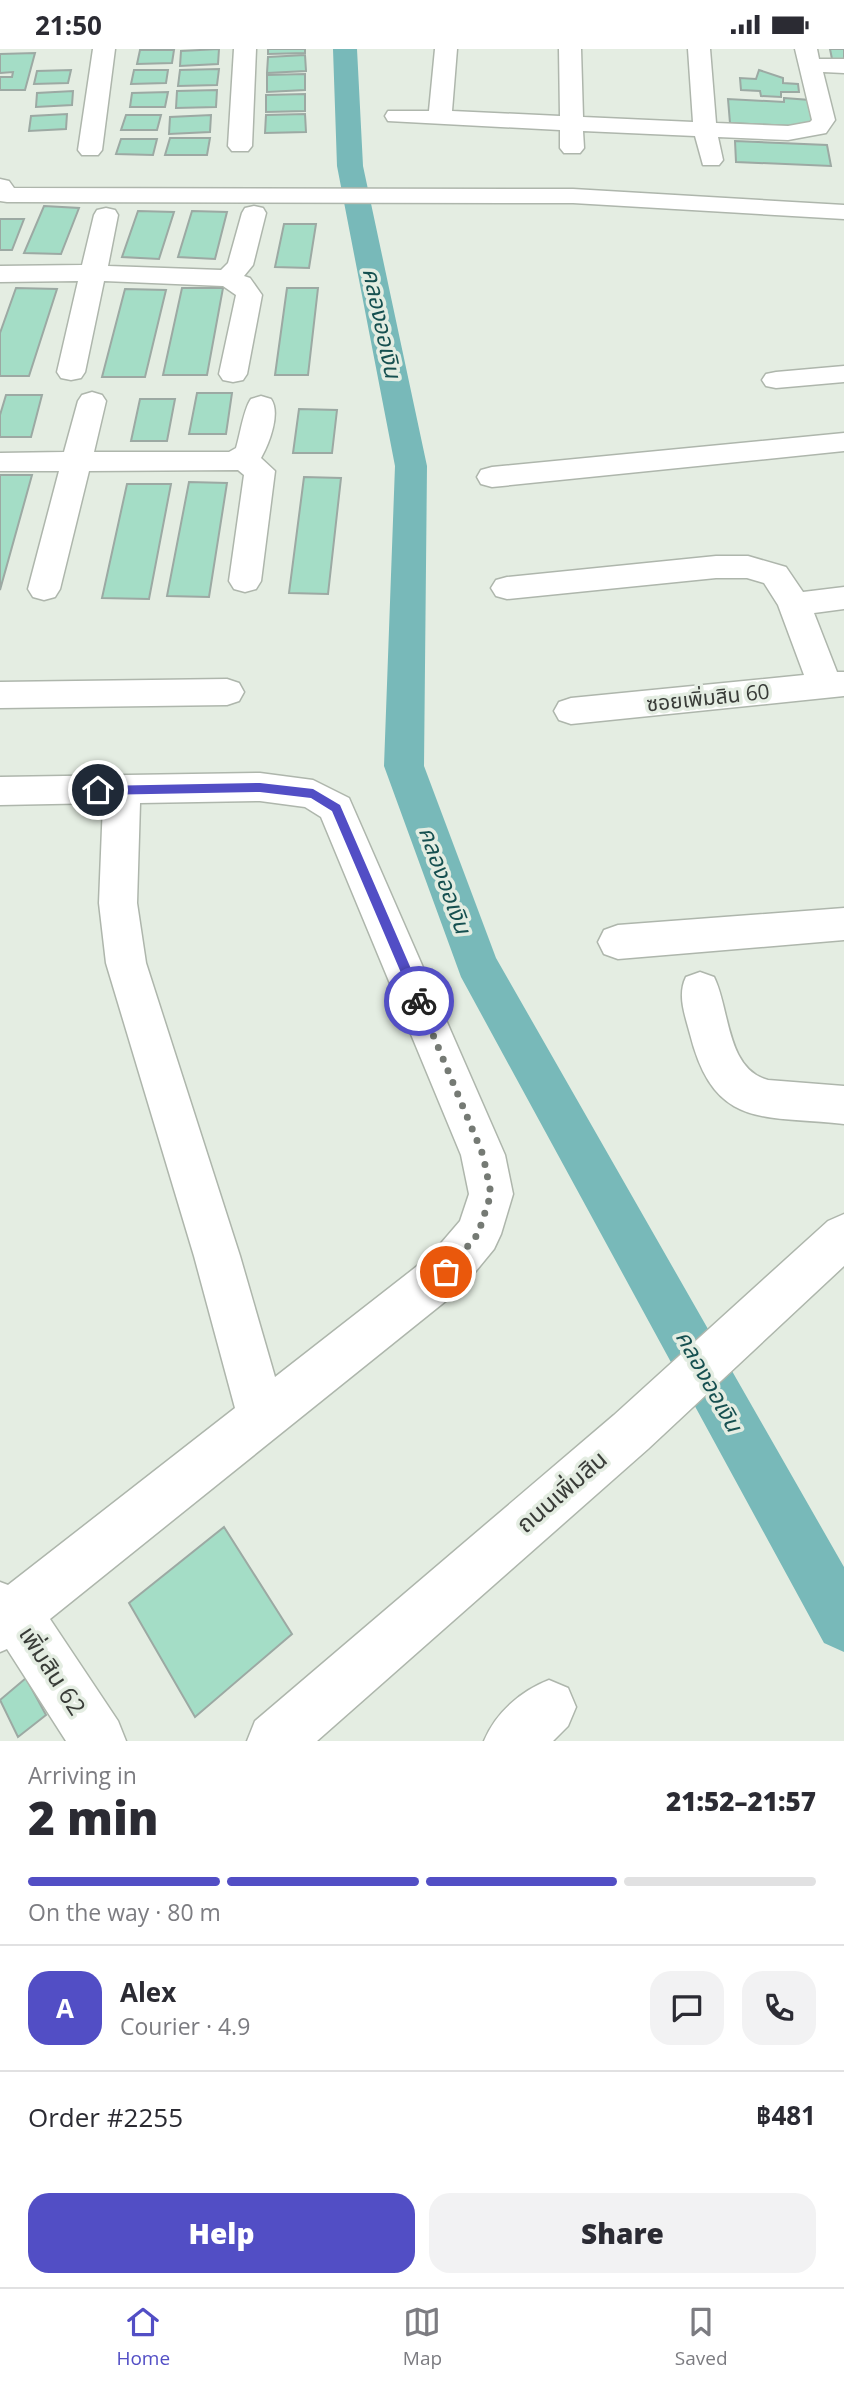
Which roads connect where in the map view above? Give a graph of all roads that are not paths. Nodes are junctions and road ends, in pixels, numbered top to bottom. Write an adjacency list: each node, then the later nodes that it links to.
1 (104, 49): 15 (street)
2 (245, 49): 13 (street)
3 (446, 49): 10 (street)
4 (570, 49): 11 (street)
5 (699, 49): 12 (street)
6 (810, 65): 7 (street); 8 (street); 12 (street)
7 (844, 66)
8 (844, 83)
9 (396, 116): 10 (street)
10 (440, 118): 11 (street)
11 (572, 124): 12 (street); 14 (street)
12 (705, 129): 16 (street)
13 (240, 146)
14 (572, 149)
15 (90, 150)
16 (711, 160)
17 (0, 177): 18 (street)
18 (313, 184): 19 (street); 20 (street)
19 (382, 184): 21 (street); 22 (street)
20 (0, 186)
21 (844, 191)
22 (844, 212)
23 (254, 213): 27 (street)
24 (106, 215): 25 (street)
25 (93, 273): 26 (street); 27 (street); 28 (street)
26 (0, 274)
27 (228, 278): 29 (street)
28 (71, 372)
29 (233, 374)
30 (844, 374): 31 (street)
31 (776, 380)
32 (92, 401): 37 (street)
33 (261, 405): 35 (street)
34 (844, 442): 38 (street)
35 (240, 458): 37 (street); 39 (street)
36 (0, 462): 37 (street)
37 (76, 462): 41 (street)
38 (492, 477)
39 (245, 581)
40 (507, 588): 43 (street)
41 (44, 589)
42 (844, 598): 43 (street)
43 (793, 604): 44 (street)
44 (835, 685): 47 (street, ซอยเพิ่มสิน 60)
45 (226, 692): 46 (street)
46 (0, 695)
47 (571, 711)
48 (122, 790): 49 (street); 55 (street); 55 (street)
49 (0, 791)
50 (844, 924): 51 (street)
51 (618, 941)
52 (700, 989): 53 (street)
53 (844, 1105)
54 (844, 1236): 58 (street, ถนนเพิ่มสิน)
55 (262, 1416): 56 (street)
56 (5, 1615): 57 (street, เพิ่มสิน 62)
57 (98, 1741)
58 (275, 1741)

